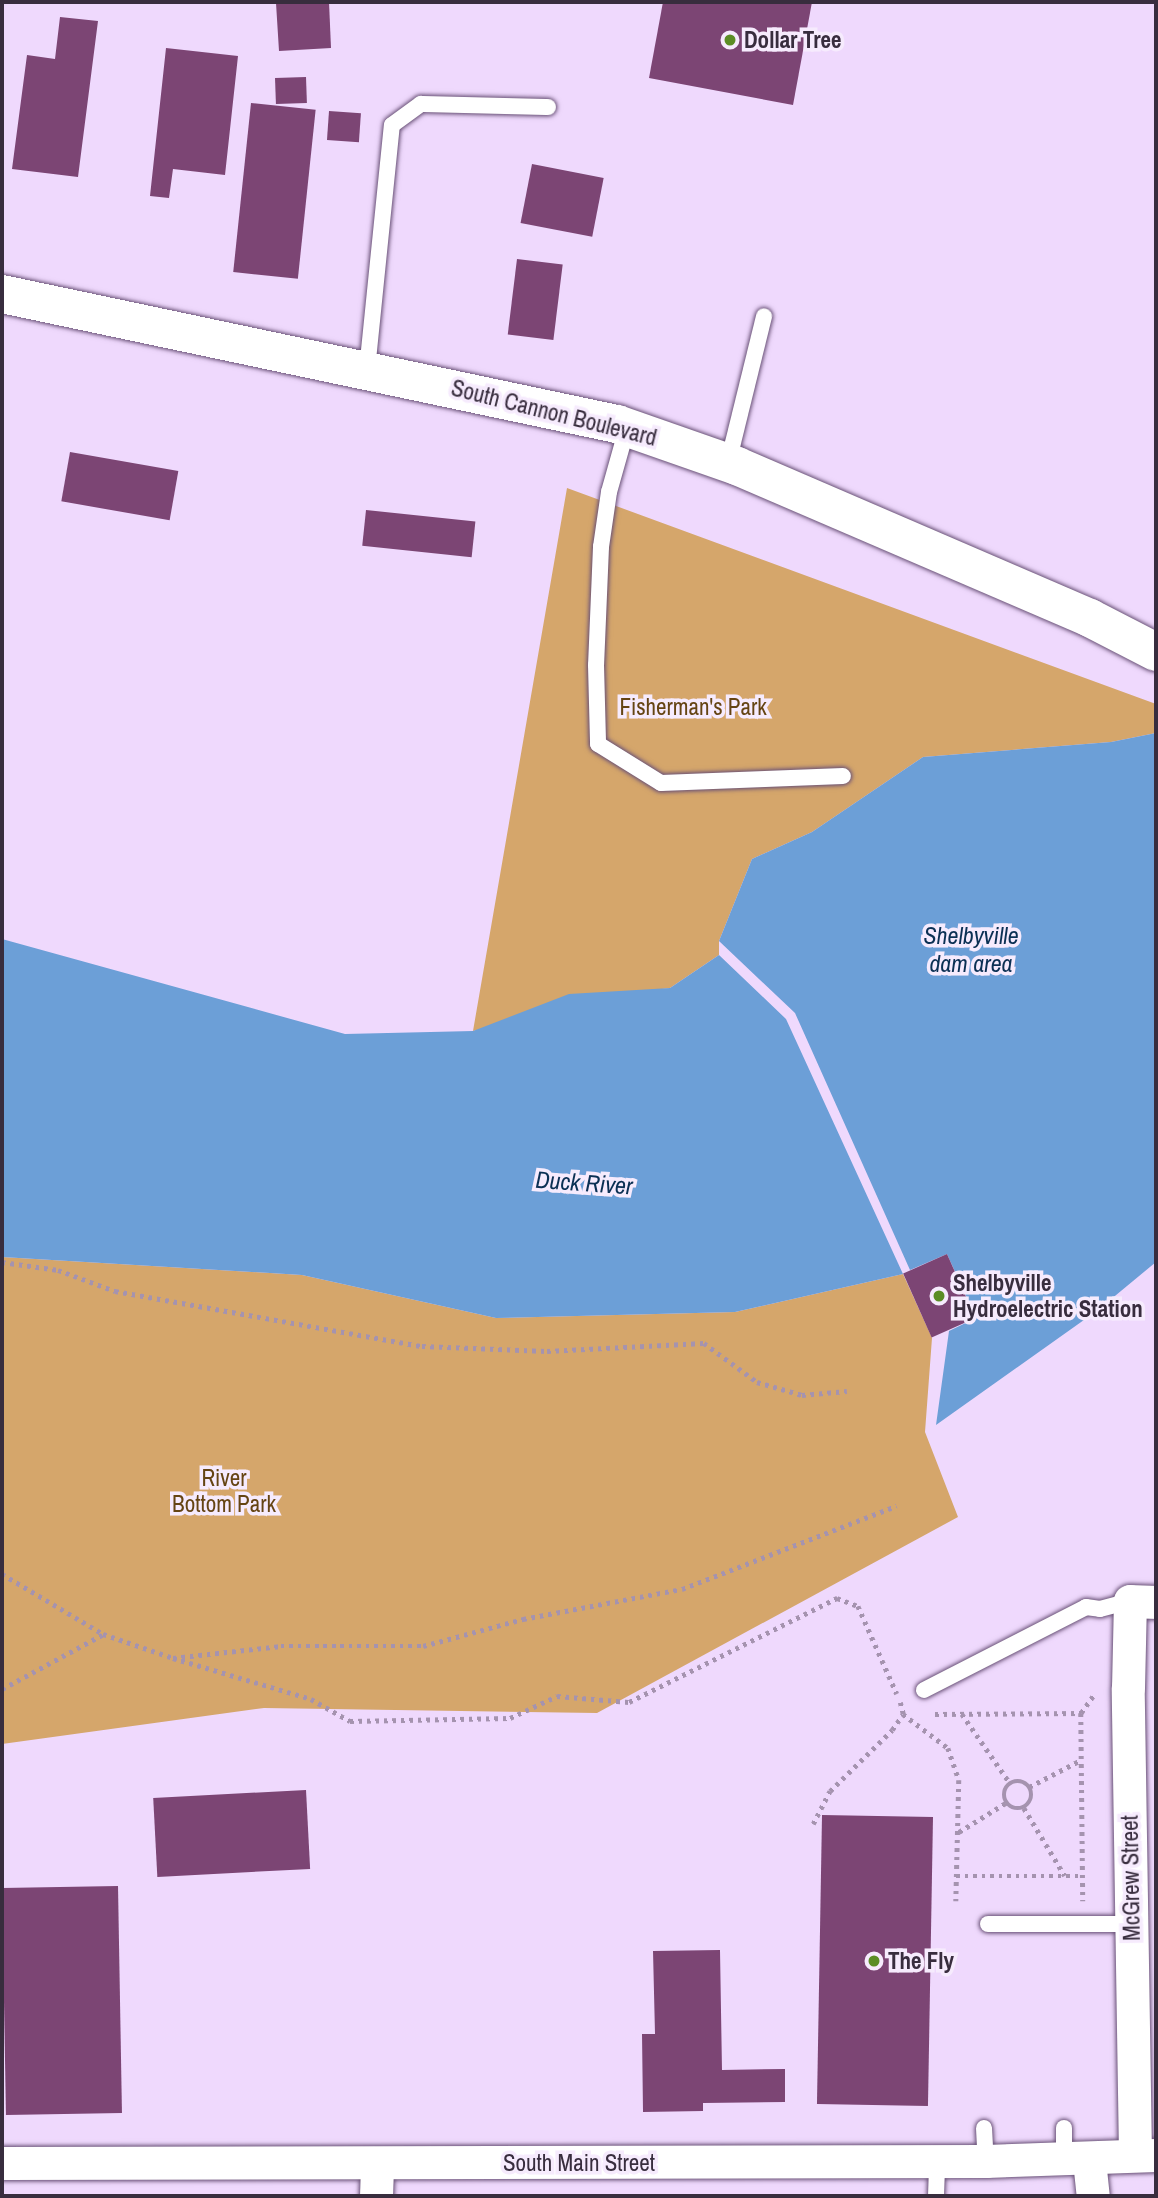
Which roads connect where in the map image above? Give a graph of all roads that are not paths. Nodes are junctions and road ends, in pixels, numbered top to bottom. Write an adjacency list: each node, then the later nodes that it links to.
1 (548, 107): 4 (lane)
2 (2, 294): 4 (highway, South Cannon Boulevard)
3 (764, 316): 6 (lane)
4 (367, 370): 5 (highway, South Cannon Boulevard)
5 (628, 428): 6 (highway, South Cannon Boulevard); 8 (lane)
6 (728, 463): 7 (highway, South Cannon Boulevard)
7 (1156, 652)
8 (843, 776)
9 (1143, 1602): 10 (lane); 12 (street, McGrew Street)
10 (924, 1690)
11 (988, 1924): 12 (lane)
12 (1131, 1924): 15 (street, McGrew Street)
13 (984, 2128): 17 (lane)
14 (1072, 2149): 15 (street, South Main Street); 17 (street, South Main Street); 21 (street)
15 (1146, 2155)
16 (937, 2161): 17 (street, South Main Street); 19 (street, South Main Street); 20 (lane)
17 (986, 2161)
18 (2, 2164): 19 (street, South Main Street)
19 (377, 2180)
20 (936, 2196)
21 (1093, 2196)

